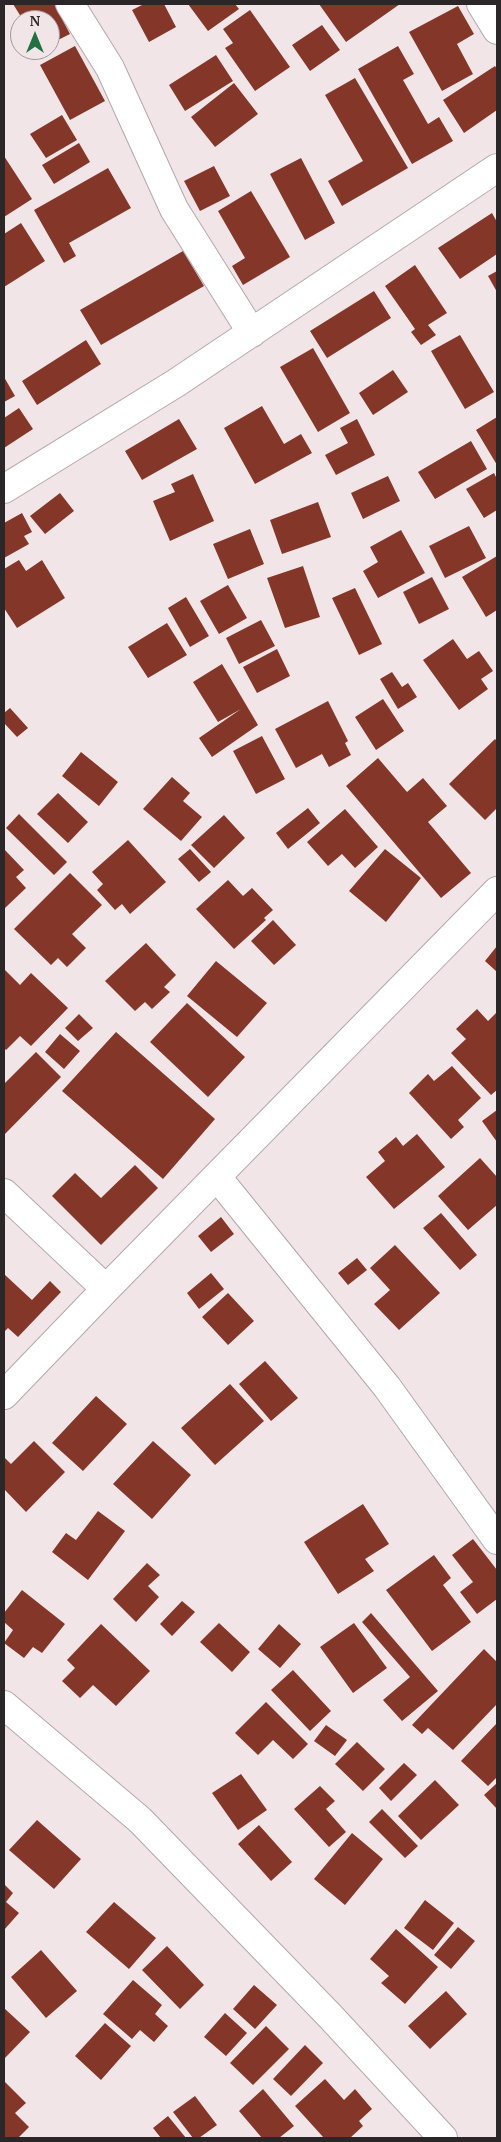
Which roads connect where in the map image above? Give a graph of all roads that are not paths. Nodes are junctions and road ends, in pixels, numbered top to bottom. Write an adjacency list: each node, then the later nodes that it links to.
1 (70, 4): 5 (street)
2 (481, 4): 3 (street)
3 (497, 30)
4 (497, 168): 5 (street)
5 (252, 332): 6 (street)
6 (4, 489)
7 (497, 892): 8 (street)
8 (217, 1178): 10 (street); 12 (street)
9 (4, 1193): 10 (street)
10 (106, 1289): 11 (street)
11 (4, 1395)
12 (497, 1540)
13 (4, 1705): 14 (street)
14 (443, 2138)

